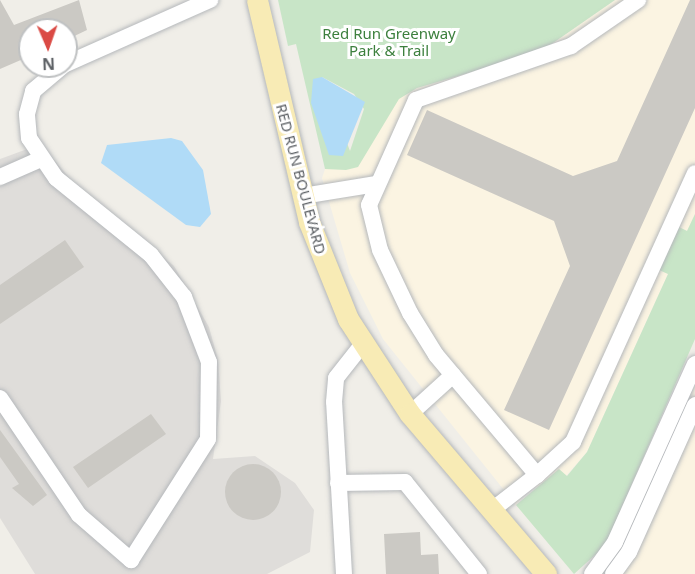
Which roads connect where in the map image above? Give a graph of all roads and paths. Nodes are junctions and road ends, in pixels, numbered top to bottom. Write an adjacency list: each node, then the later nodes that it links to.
1 (210, 0): 4 (street)
2 (258, 0): 10 (main road, RED RUN BOULEVARD)
3 (638, 0): 9 (street)
4 (78, 59)
5 (46, 78): 6 (street)
6 (41, 159): 8 (street); 14 (street)
7 (695, 173): 17 (street)
8 (0, 177)
9 (376, 184): 10 (street); 13 (street)
10 (302, 196): 11 (main road, RED RUN BOULEVARD)
11 (362, 345): 16 (main road, RED RUN BOULEVARD); 18 (street)
12 (695, 364): 23 (street)
13 (453, 375): 16 (street); 17 (street)
14 (0, 398)
15 (695, 405): 24 (street)
16 (410, 414): 19 (main road, RED RUN BOULEVARD)
17 (537, 475): 19 (street)
18 (338, 483): 20 (street); 21 (street)
19 (492, 510): 22 (main road, RED RUN BOULEVARD)
20 (344, 574)
21 (479, 574)
22 (546, 574)
23 (592, 574)
24 (613, 574)

